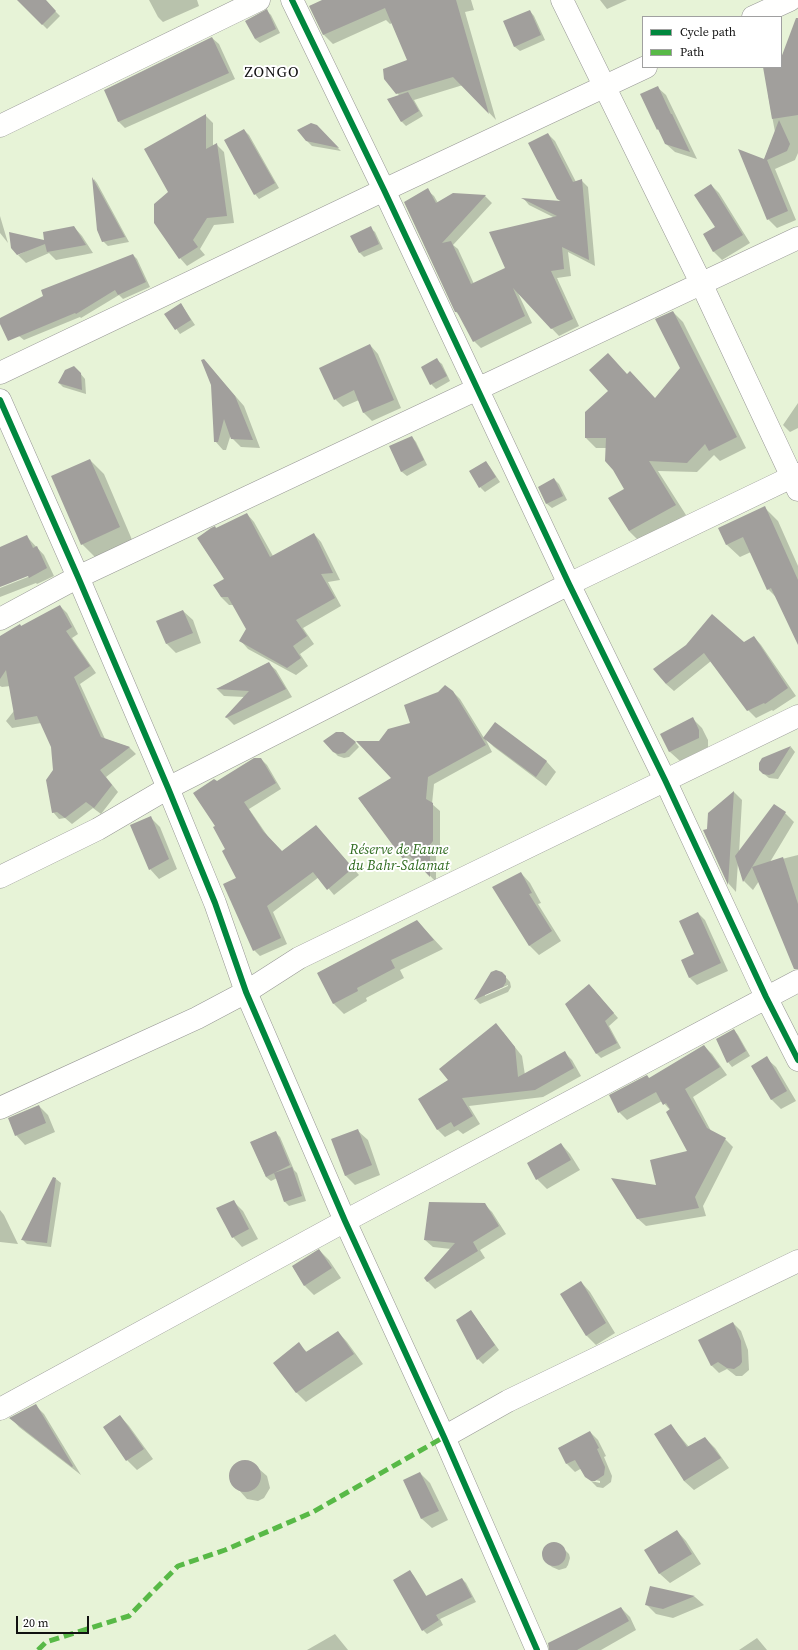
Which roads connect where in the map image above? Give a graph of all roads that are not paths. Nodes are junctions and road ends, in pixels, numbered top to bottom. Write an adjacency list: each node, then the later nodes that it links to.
1 (259, 0): 8 (street)
2 (292, 0): 9 (street)
3 (562, 0): 7 (street)
4 (790, 0): 5 (street)
5 (756, 16)
6 (644, 68): 7 (street)
7 (604, 87): 9 (street); 11 (street)
8 (0, 126)
9 (384, 190): 12 (street); 13 (street)
10 (798, 238): 11 (street)
11 (701, 283): 13 (street); 15 (street)
12 (0, 373)
13 (477, 388): 16 (street); 17 (street)
14 (0, 400): 16 (street)
15 (796, 480): 17 (street)
16 (78, 577): 18 (street); 21 (street)
17 (569, 584): 20 (street); 21 (street)
18 (0, 619)
19 (798, 716): 20 (street)
20 (665, 780): 24 (street); 25 (street)
21 (168, 788): 22 (street); 24 (street)
22 (0, 877)
23 (798, 981): 25 (street)
24 (246, 992): 27 (street); 28 (street)
25 (766, 997): 26 (street); 28 (street)
26 (798, 1060)
27 (0, 1108)
28 (346, 1221): 30 (street); 31 (street)
29 (798, 1261): 31 (street)
30 (0, 1409)
31 (444, 1437): 32 (street)
32 (536, 1650)

